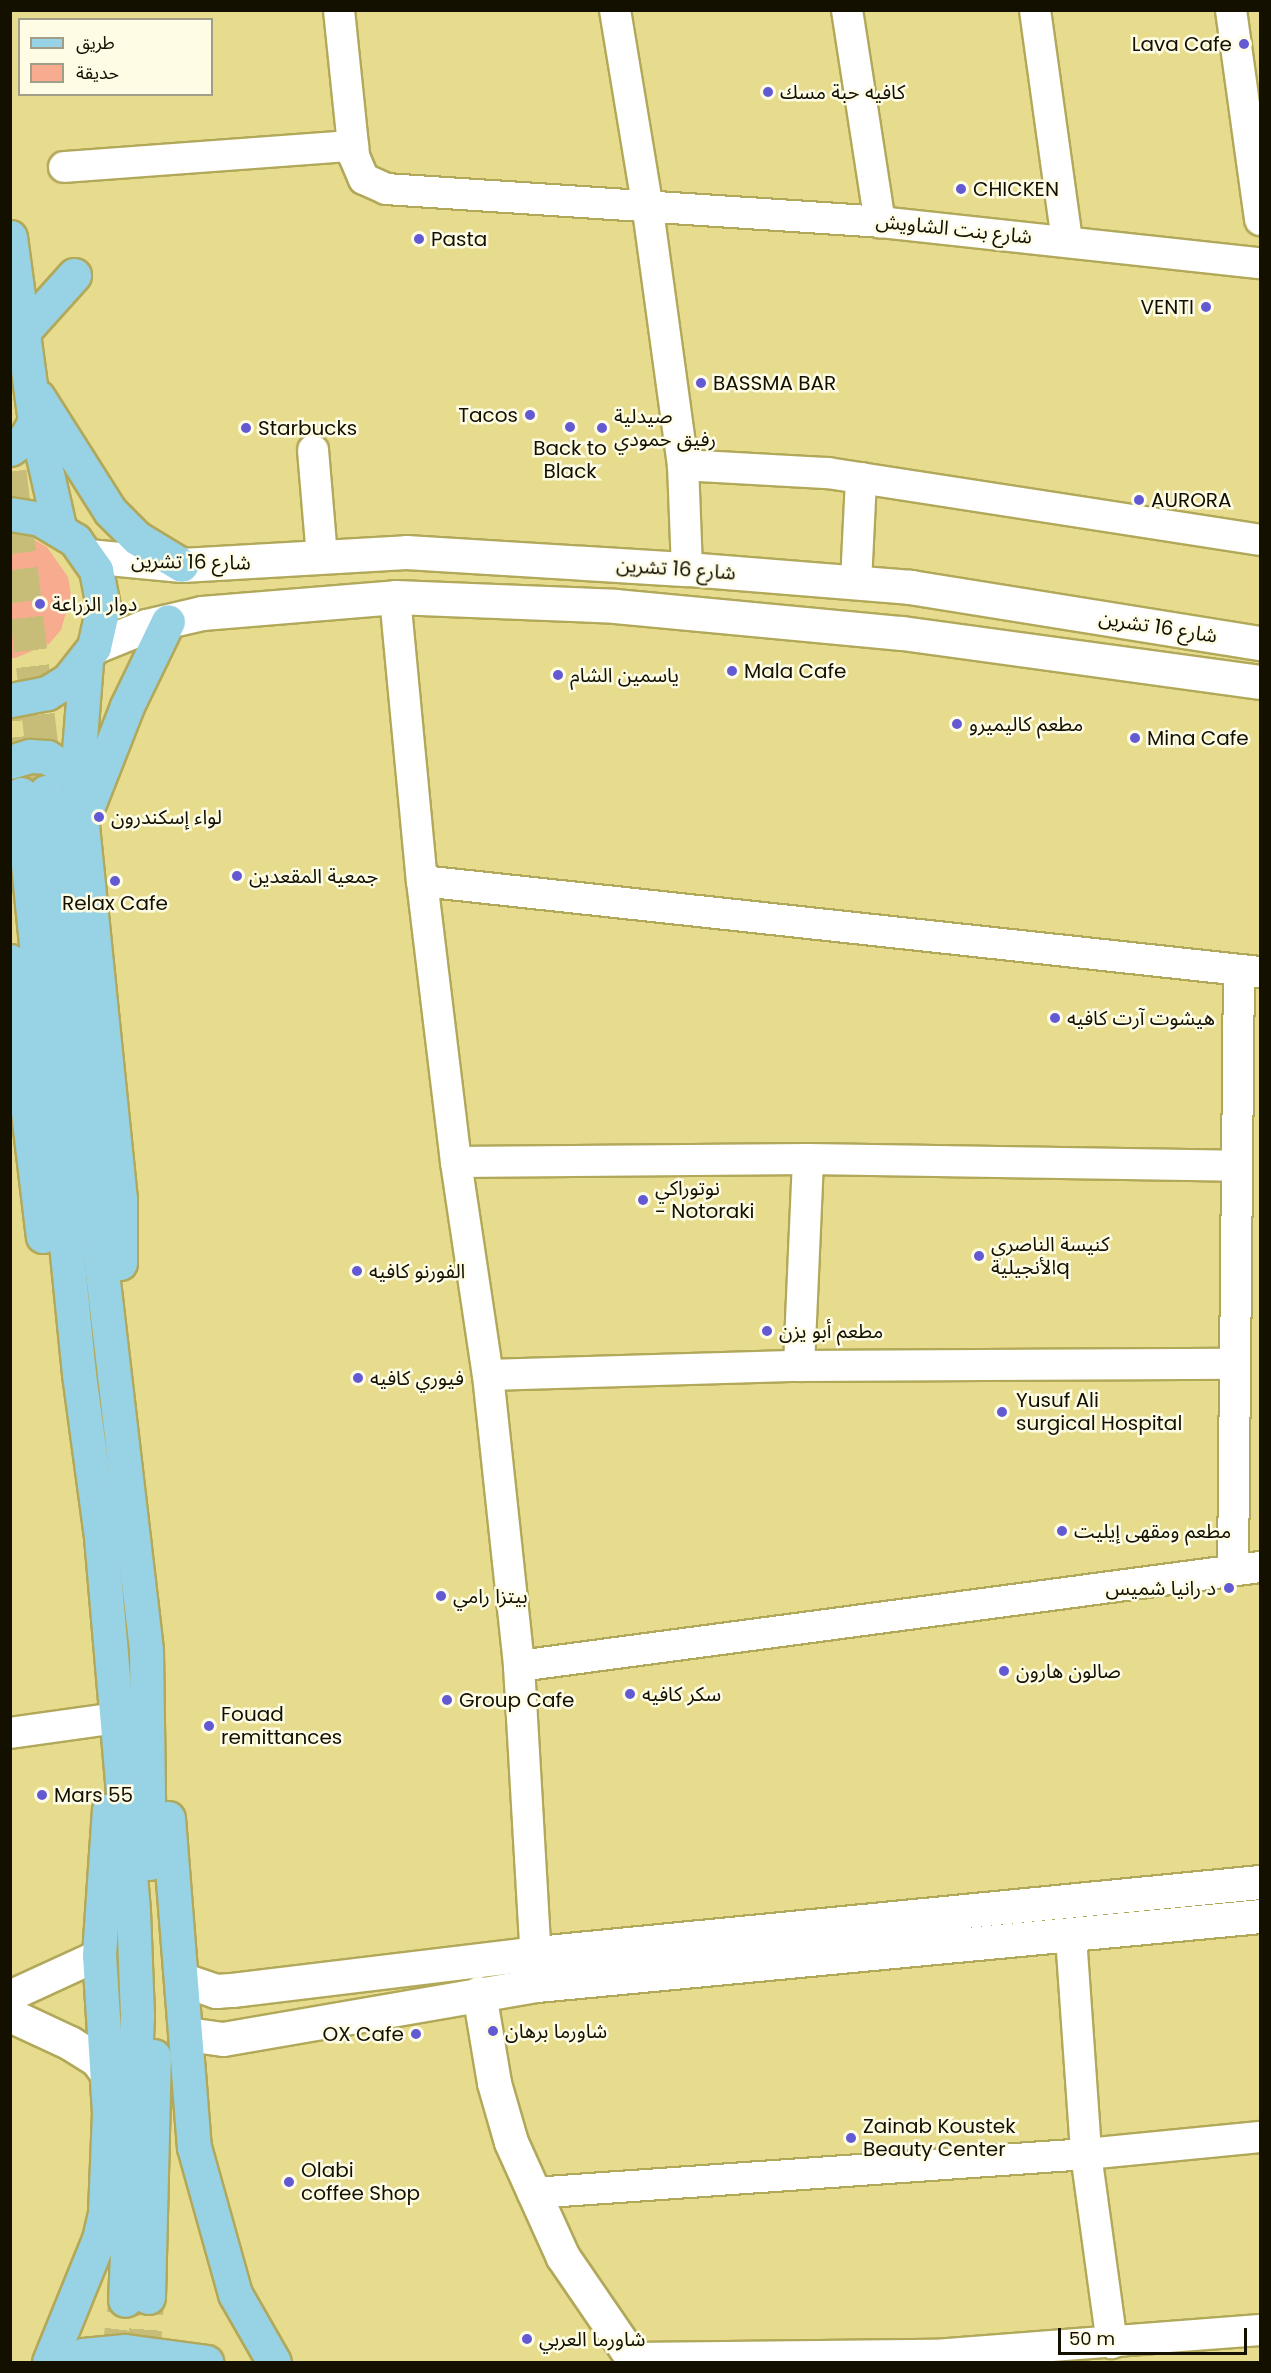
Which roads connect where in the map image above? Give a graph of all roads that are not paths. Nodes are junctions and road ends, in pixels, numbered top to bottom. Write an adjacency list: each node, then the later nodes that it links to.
1 (339, 10): 6 (street, شارع بنت الشاويش)
2 (615, 10): 8 (street)
3 (847, 10): 10 (street)
4 (1035, 10): 12 (street)
5 (1231, 10): 9 (street)
6 (353, 146): 7 (street); 8 (street, شارع بنت الشاويش)
7 (64, 167)
8 (647, 203): 10 (street, شارع بنت الشاويش); 20 (street)
9 (1260, 220)
10 (880, 222): 12 (street, شارع بنت الشاويش)
11 (10, 237): 15 (main road)
12 (1067, 240): 13 (street, شارع بنت الشاويش)
13 (1260, 263)
14 (74, 275): 15 (main road)
15 (22, 333): 16 (main road)
16 (30, 384): 17 (main road); 27 (main road)
17 (35, 421): 18 (main road); 23 (main road)
18 (10, 448)
19 (314, 450): 26 (street)
20 (683, 465): 21 (street); 28 (street)
21 (861, 478): 24 (street); 29 (street)
22 (10, 514): 23 (main road)
23 (59, 527): 25 (main road)
24 (1260, 540)
25 (88, 556): 27 (street, شارع 16 تشرين); 35 (main road)
26 (322, 558): 27 (street, شارع 16 تشرين); 28 (street, شارع 16 تشرين)
27 (182, 565)
28 (687, 569): 29 (street, شارع 16 تشرين)
29 (856, 582): 30 (street, شارع 16 تشرين)
30 (910, 587): 33 (street); 34 (street, شارع 16 تشرين)
31 (395, 597): 32 (street, شارع 16 تشرين); 33 (street, شارع 16 تشرين); 41 (street)
32 (168, 621): 35 (street, شارع 16 تشرين); 40 (main road)
33 (902, 633): 36 (street, شارع 16 تشرين)
34 (1260, 644)
35 (90, 655): 37 (main road); 39 (main road)
36 (1260, 682)
37 (10, 700)
38 (10, 762): 39 (main road)
39 (76, 776): 40 (main road)
40 (82, 823): 47 (main road)
41 (422, 881): 43 (street); 45 (street)
42 (10, 960): 50 (main road)
43 (1250, 971): 46 (street)
44 (808, 1159): 45 (street); 46 (street); 49 (street)
45 (456, 1162): 51 (street)
46 (1237, 1166): 48 (street)
47 (109, 1311): 50 (main road); 53 (main road)
48 (1235, 1364): 49 (street); 52 (street)
49 (799, 1366): 51 (street)
50 (79, 1374): 55 (main road)
51 (488, 1375): 54 (street)
52 (1247, 1569): 54 (street)
53 (146, 1650): 55 (main road); 62 (main road)
54 (519, 1666): 60 (street)
55 (117, 1718): 56 (street); 61 (main road)
56 (10, 1733)
57 (1260, 1882): 60 (street)
58 (1260, 1916): 59 (street)
59 (1071, 1937): 63 (street); 70 (street)
60 (537, 1953): 62 (street); 63 (street)
61 (99, 1955): 65 (street); 68 (main road)
62 (184, 1980): 67 (main road)
63 (537, 1985): 64 (street)
64 (479, 1993): 67 (street); 71 (street)
65 (10, 1996)
66 (10, 2015): 68 (street)
67 (186, 2034): 79 (main road)
68 (107, 2074): 76 (main road)
69 (1260, 2137): 70 (street)
70 (1086, 2154): 71 (street); 73 (street)
71 (533, 2193): 75 (street)
72 (1260, 2330): 73 (street)
73 (1113, 2343): 74 (street)
74 (932, 2359): 75 (street)
75 (634, 2360)
76 (49, 2362)
77 (66, 2362): 78 (main road)
78 (206, 2362)
79 (274, 2362)

